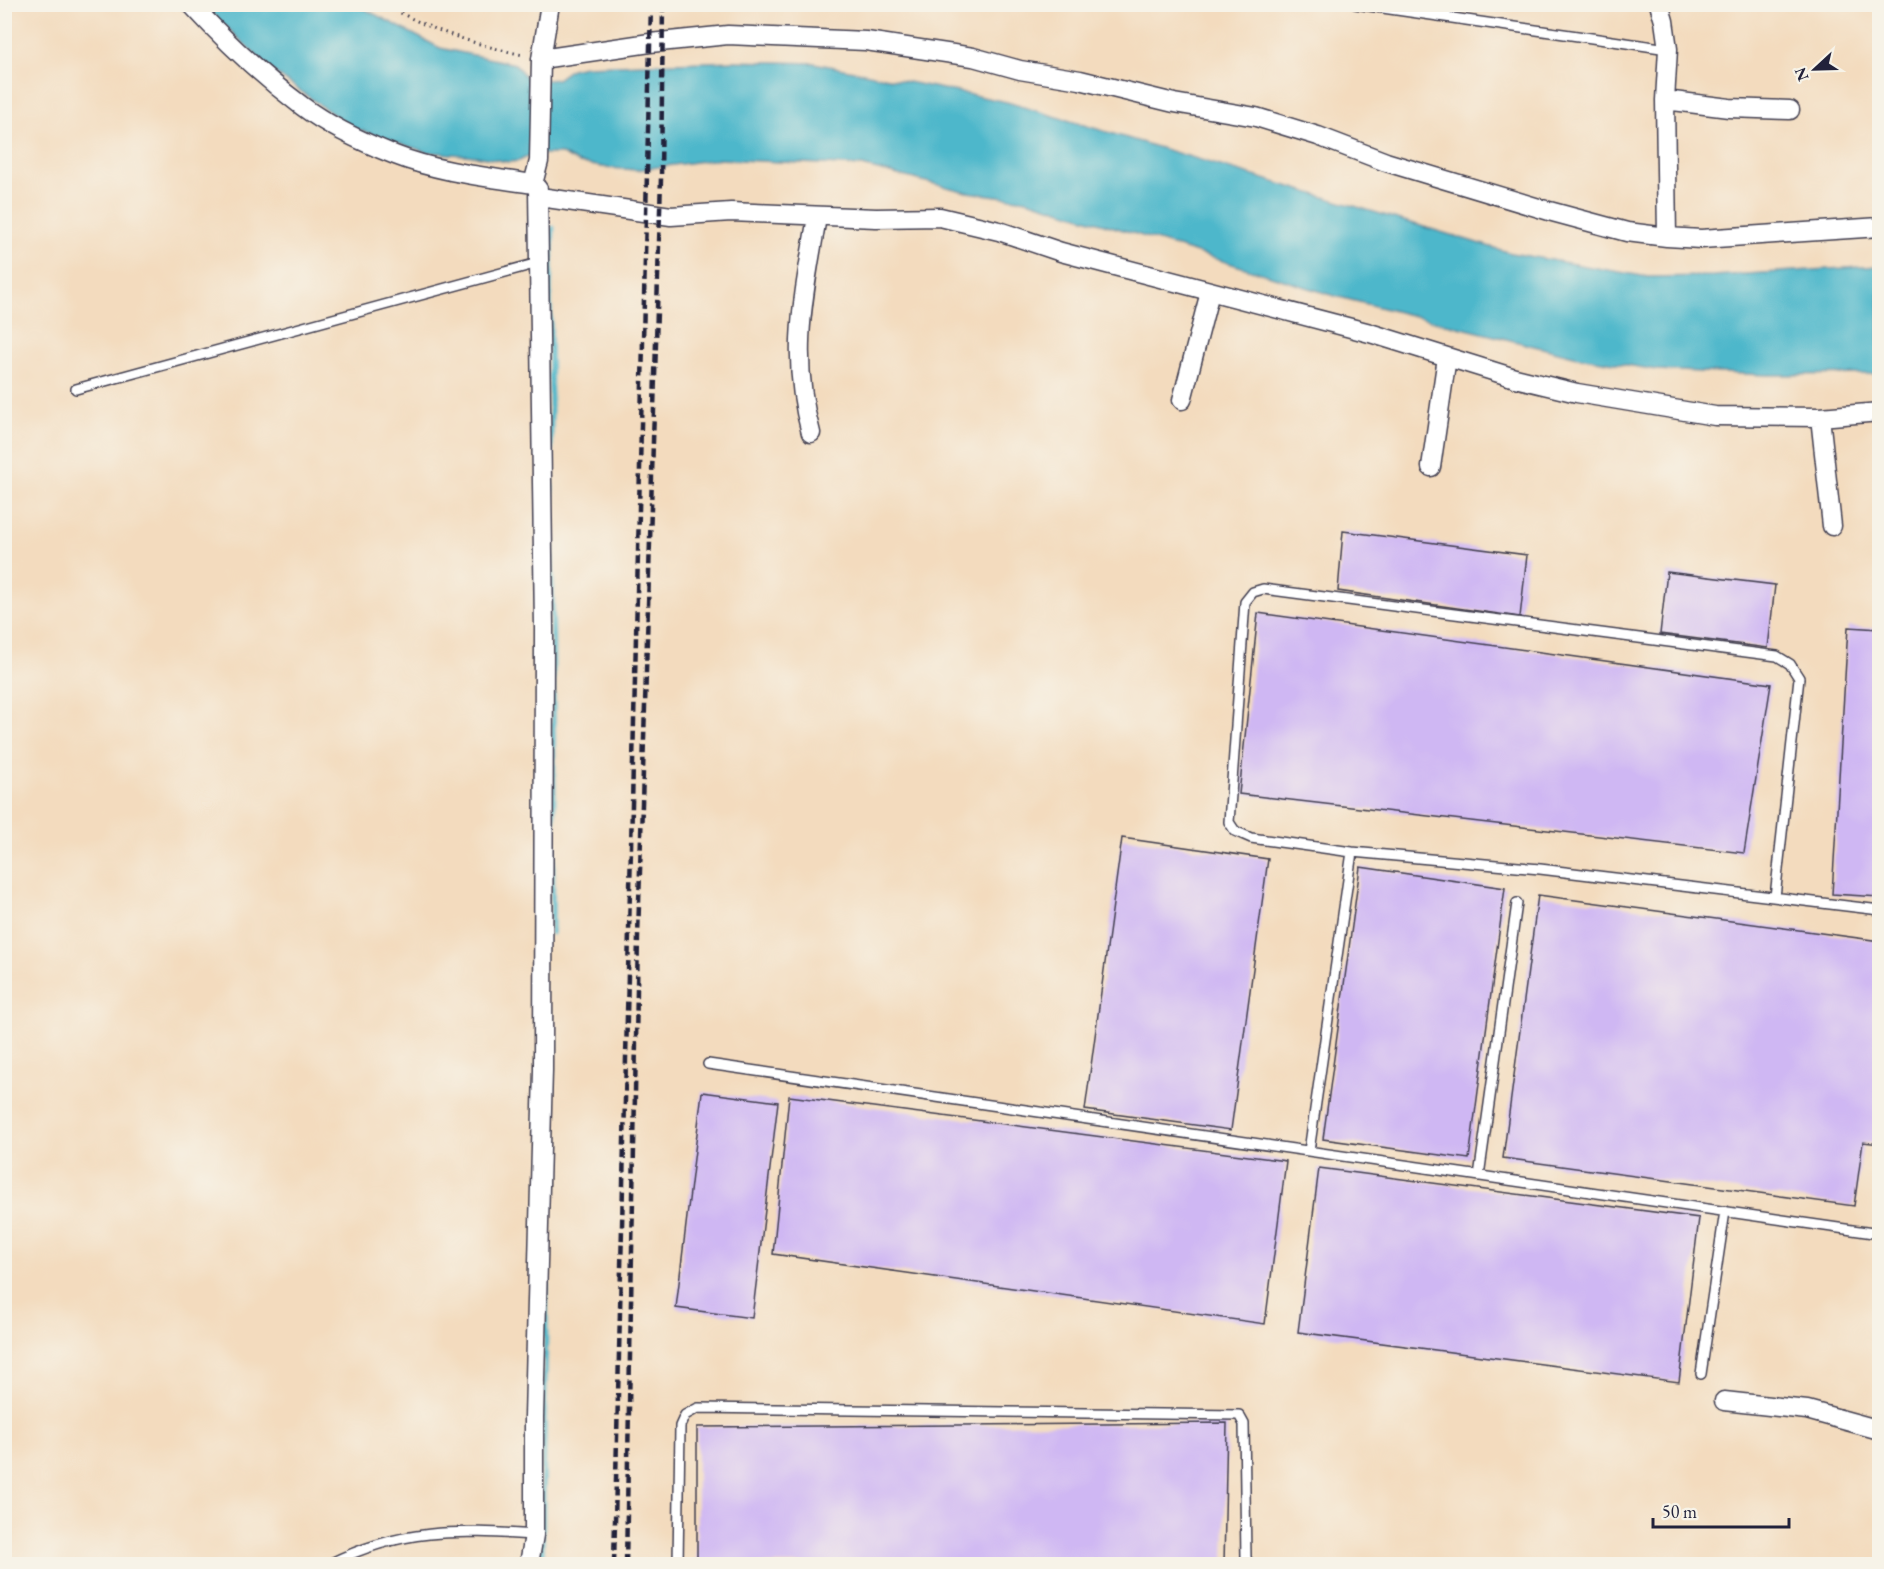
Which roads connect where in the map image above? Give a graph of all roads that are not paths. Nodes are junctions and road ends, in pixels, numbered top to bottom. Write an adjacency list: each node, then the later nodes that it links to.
1 (191, 4): 9 (street)
2 (550, 4): 6 (street)
3 (1355, 4): 5 (lane)
4 (1659, 4): 5 (street)
5 (1668, 49): 7 (street)
6 (541, 66): 9 (street); 12 (street)
7 (1665, 100): 8 (street); 12 (street)
8 (1790, 110)
9 (536, 190): 10 (street); 13 (street)
10 (818, 217): 14 (street); 20 (street)
11 (1880, 227): 12 (street)
12 (1667, 237)
13 (538, 263): 16 (lane); 35 (street)
14 (1210, 292): 15 (street); 17 (street)
15 (1447, 357): 19 (street); 21 (street)
16 (76, 389)
17 (1182, 400)
18 (1880, 412): 19 (street)
19 (1820, 417): 22 (street)
20 (812, 434)
21 (1431, 467)
22 (1832, 526)
23 (1352, 852): 24 (lane); 24 (lane); 28 (lane)
24 (1775, 897): 26 (lane)
25 (1517, 903): 29 (lane)
26 (1880, 910)
27 (708, 1064): 28 (lane)
28 (1309, 1151): 29 (lane)
29 (1479, 1176): 30 (lane)
30 (1725, 1211): 31 (lane); 32 (lane)
31 (1880, 1234)
32 (1701, 1374)
33 (1724, 1401): 34 (street)
34 (1880, 1430)
35 (534, 1535): 36 (lane); 37 (street)
36 (329, 1564)
37 (529, 1564)
38 (678, 1564): 39 (lane)
39 (1250, 1564)

